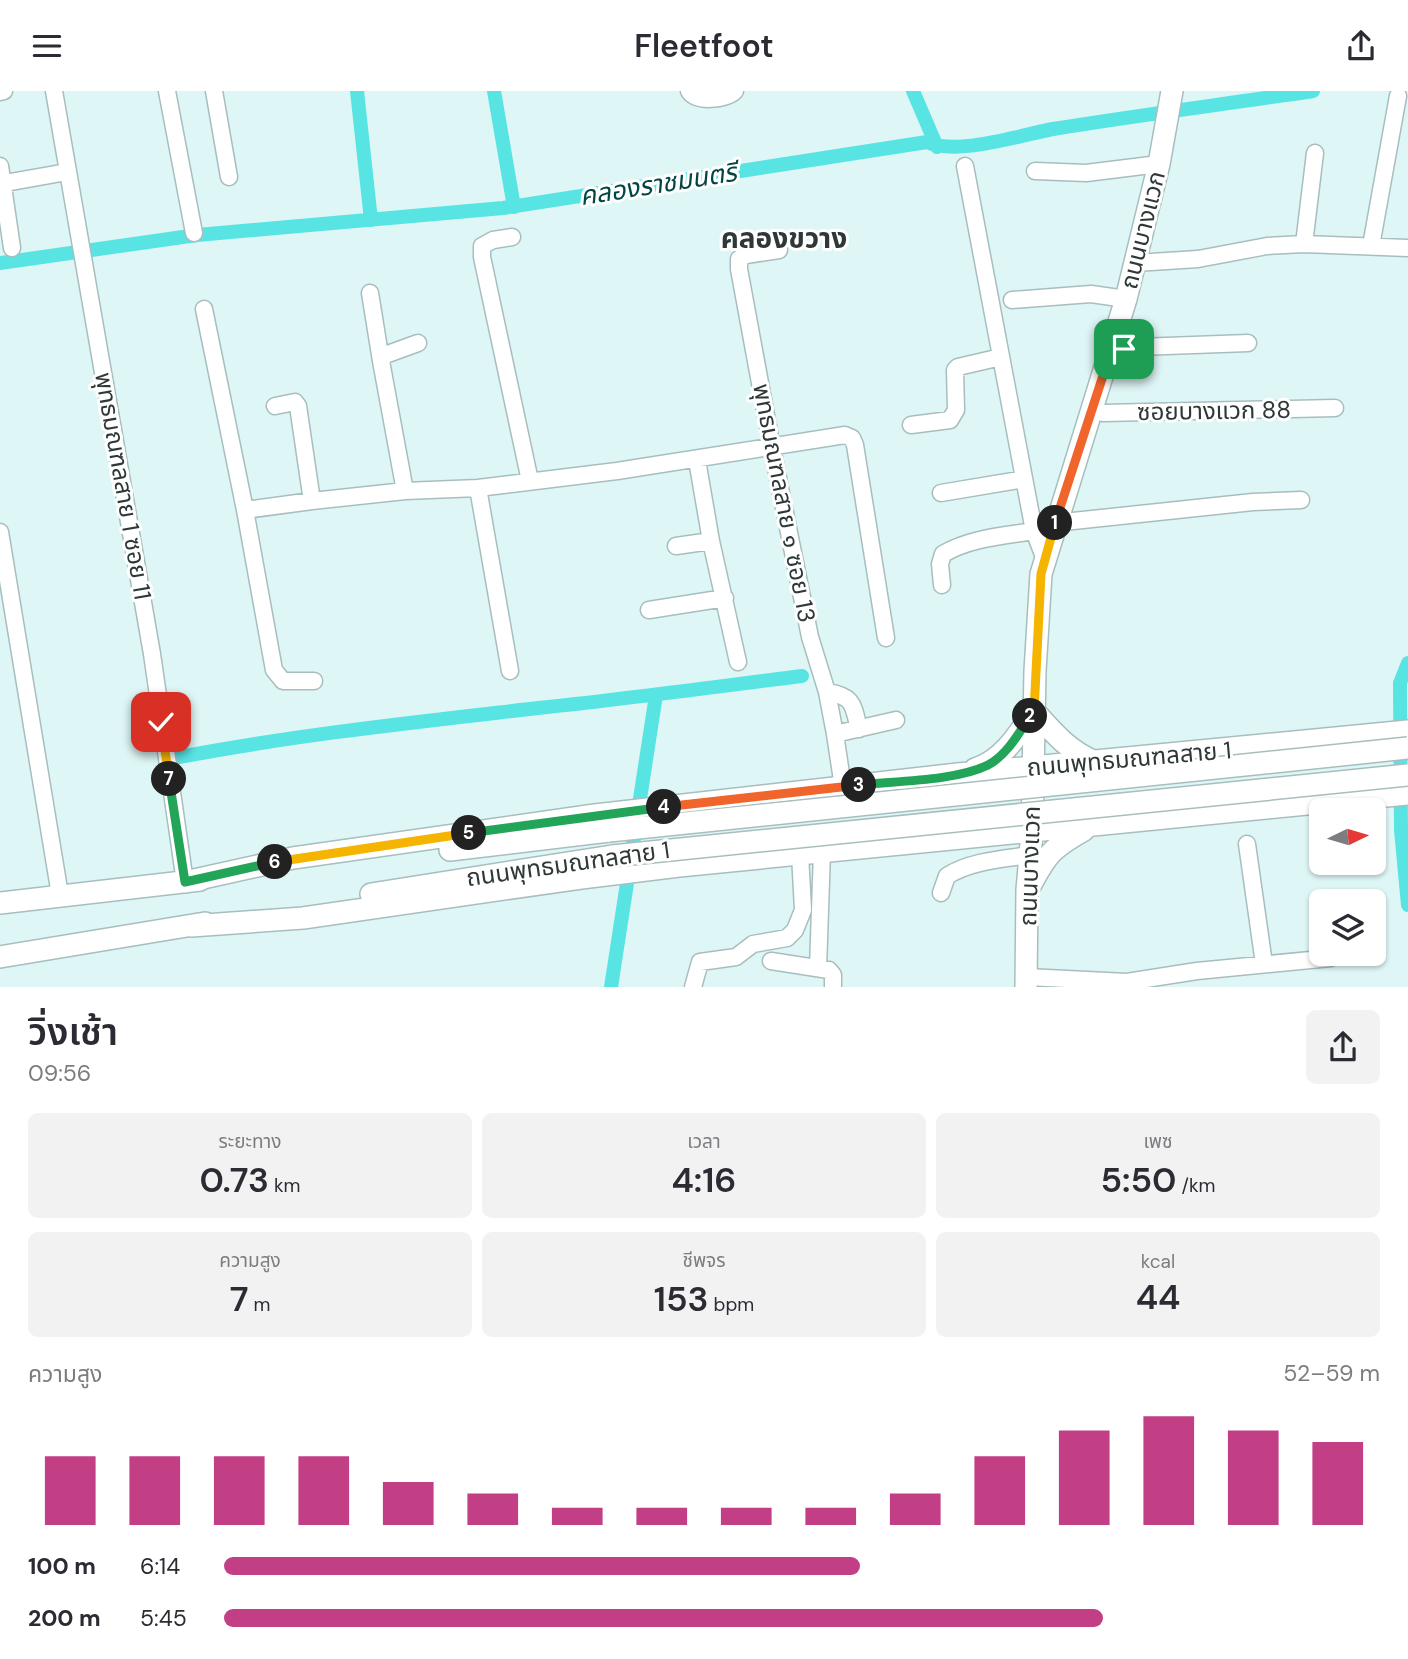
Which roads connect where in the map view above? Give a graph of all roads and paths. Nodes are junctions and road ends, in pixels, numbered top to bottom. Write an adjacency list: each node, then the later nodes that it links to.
1 (54, 91): 13 (street, พุทธมณฑลสาย 1 ซอย 11)
2 (167, 91): 16 (street)
3 (214, 91): 14 (street)
4 (689, 91): 5 (street)
5 (736, 91)
6 (1172, 91): 9 (main road, ถนนบางแวก)
7 (1398, 96): 19 (street)
8 (1315, 153): 18 (street)
9 (1161, 155): 12 (street); 23 (main road, ถนนบางแวก)
10 (0, 166): 15 (street)
11 (965, 166): 31 (street)
12 (1035, 171)
13 (67, 172): 15 (street); 84 (street, พุทธมณฑลสาย 1 ซอย 11)
14 (229, 177)
15 (1, 183): 20 (street)
16 (194, 233)
17 (512, 237): 40 (street)
18 (1304, 244): 19 (street); 23 (street)
19 (1371, 246): 21 (street)
20 (12, 248)
21 (1408, 248)
22 (779, 250): 37 (street, พุทธมณฑลสาย ๑ ซอย 13)
23 (1135, 263): 25 (main road, ถนนบางแวก)
24 (370, 293): 32 (street)
25 (1126, 299): 26 (street); 30 (main road, ถนนบางแวก)
26 (1012, 300)
27 (204, 309): 46 (street)
28 (418, 343): 32 (street)
29 (1248, 343): 30 (street)
30 (1112, 348): 35 (main road, ถนนบางแวก)
31 (1001, 357): 36 (street); 39 (street)
32 (381, 361): 42 (street)
33 (275, 406): 44 (street)
34 (1335, 408): 35 (street, ซอยบางแวก 88)
35 (1093, 409): 47 (main road, ถนนบางแวก)
36 (911, 425)
37 (772, 448): 38 (street); 56 (street); 60 (street, พุทธมณฑลสาย ๑ ซอย 13)
38 (697, 460): 40 (street); 50 (street)
39 (1024, 479): 43 (street); 48 (street)
40 (530, 481): 41 (street)
41 (478, 488): 42 (street); 58 (street)
42 (405, 491): 44 (street)
43 (941, 493)
44 (312, 501): 46 (street)
45 (1301, 501): 47 (street)
46 (245, 510): 59 (street)
47 (1055, 523): 52 (main road, ถนนบางแวก)
48 (1034, 531): 52 (street); 53 (street)
49 (0, 532): 87 (street)
50 (711, 541): 51 (street); 54 (street)
51 (676, 546)
52 (1044, 557): 61 (main road, ถนนบางแวก)
53 (942, 585)
54 (725, 598): 55 (street); 57 (street)
55 (649, 610)
56 (886, 638)
57 (738, 662)
58 (510, 671)
59 (314, 681)
60 (827, 692): 63 (street); 65 (street, พุทธมณฑลสาย ๑ ซอย 13)
61 (1034, 711): 68 (main road); 69 (main road, ถนนบางแวก); 70 (main road)
62 (896, 720): 63 (street)
63 (859, 729): 65 (street)
64 (1408, 731): 67 (main road, ถนนพุทธมณฑลสาย 1)
65 (835, 734): 73 (street, พุทธมณฑลสาย ๑ ซอย 13)
66 (1408, 748): 76 (main road, ถนนพุทธมณฑลสาย 1, bridge)
67 (1170, 755): 68 (main road, ถนนพุทธมณฑลสาย 1); 75 (main road)
68 (1098, 762): 69 (main road, ถนนพุทธมณฑลสาย 1)
69 (1033, 768): 70 (main road, ถนนพุทธมณฑลสาย 1); 78 (main road, ถนนบางแวก)
70 (958, 774): 72 (main road, ถนนพุทธมณฑลสาย 1)
71 (1408, 775): 89 (main road, ถนนพุทธมณฑลสาย 1, bridge)
72 (913, 779): 73 (main road, ถนนพุทธมณฑลสาย 1); 79 (main road)
73 (843, 787): 76 (main road, ถนนพุทธมณฑลสาย 1)
74 (1408, 794): 75 (main road, ถนนพุทธมณฑลสาย 1)
75 (1200, 815): 77 (main road, ถนนพุทธมณฑลสาย 1)
76 (602, 823): 84 (main road, ถนนพุทธมณฑลสาย 1)
77 (1091, 826): 78 (main road, ถนนพุทธมณฑลสาย 1); 85 (main road)
78 (1031, 832): 79 (main road, ถนนพุทธมณฑลสาย 1); 83 (main road, ถนนบางแวก)
79 (912, 843): 81 (main road, ถนนพุทธมณฑลสาย 1)
80 (1247, 844): 93 (street)
81 (822, 852): 82 (main road, ถนนพุทธมณฑลสาย 1); 94 (street)
82 (800, 854): 89 (main road, ถนนพุทธมณฑลสาย 1); 97 (street)
83 (1030, 855): 85 (main road, ถนนบางแวก); 86 (street)
84 (185, 882): 87 (main road, ถนนพุทธมณฑลสาย 1)
85 (1027, 890): 96 (main road, ถนนบางแวก)
86 (941, 893)
87 (60, 895): 88 (main road, ถนนพุทธมณฑลสาย 1)
88 (0, 904)
89 (191, 926): 90 (main road, ถนนพุทธมณฑลสาย 1)
90 (0, 957)
91 (1309, 960): 93 (street)
92 (771, 961): 94 (street)
93 (1264, 964): 95 (street)
94 (818, 968): 98 (street)
95 (1178, 981): 96 (street)
96 (1027, 982)
97 (693, 987)
98 (833, 987)

